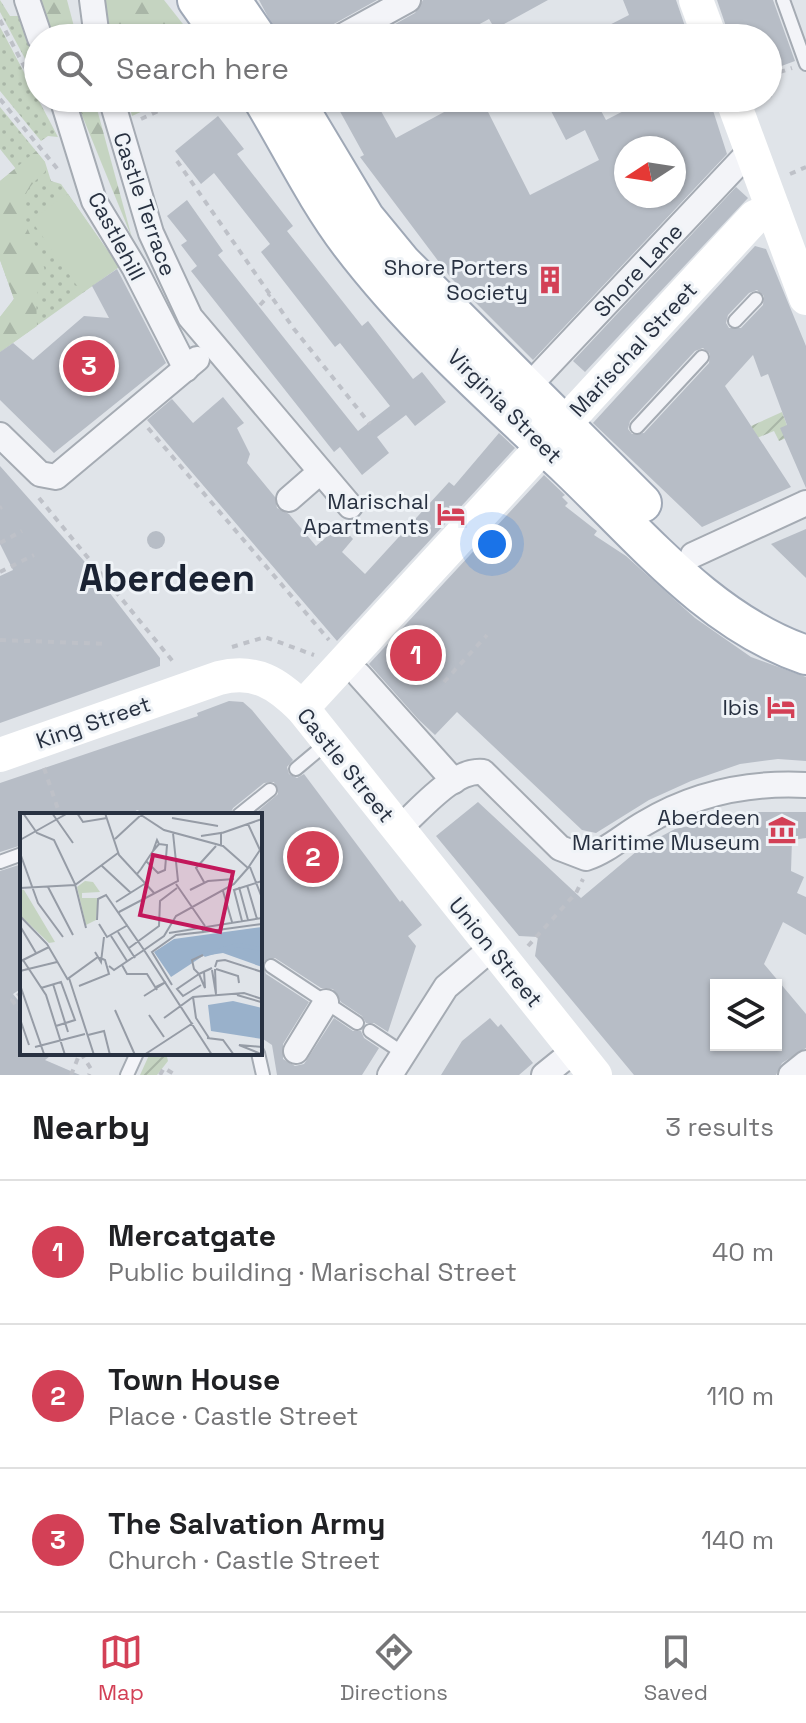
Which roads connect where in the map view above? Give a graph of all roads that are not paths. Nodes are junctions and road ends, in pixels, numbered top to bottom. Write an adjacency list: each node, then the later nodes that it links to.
1 (92, 0): 9 (street)
2 (197, 0): 10 (main road)
3 (231, 0): 11 (main road)
4 (408, 0): 12 (street)
5 (696, 0): 13 (street)
6 (783, 0): 14 (lane)
7 (16, 8): 8 (street)
8 (29, 24)
9 (95, 24)
10 (214, 24)
11 (247, 24)
12 (364, 24)
13 (705, 24)
14 (806, 64)
15 (66, 112): 27 (street, Castlehill)
16 (114, 112): 25 (street, Castle Terrace)
17 (270, 112): 37 (main road, Virginia Street)
18 (301, 112): 28 (main road, Virginia Street)
19 (737, 112): 20 (street)
20 (751, 150): 21 (street); 28 (street, Shore Lane)
21 (773, 209): 22 (street); 42 (street, Marischal Street, bridge)
22 (792, 265)
23 (756, 299): 24 (lane)
24 (735, 321)
25 (214, 345): 27 (street); 31 (street, Castle Terrace)
26 (702, 357): 29 (lane)
27 (186, 369): 30 (street)
28 (526, 389): 35 (main road, Virginia Street)
29 (637, 427)
30 (0, 435)
31 (320, 472): 32 (street); 34 (street, Castle Terrace)
32 (289, 499)
33 (806, 503): 35 (street)
34 (350, 506)
35 (693, 555): 36 (main road, Virginia Street)
36 (806, 628)
37 (750, 635): 38 (main road, Virginia Street); 39 (lane)
38 (806, 655)
39 (806, 662)
40 (359, 675): 46 (street)
41 (181, 678): 42 (street, Castle Street); 44 (street, King Street)
42 (302, 708): 43 (street, Castle Street)
43 (329, 742): 45 (lane); 50 (street, Castle Street)
44 (0, 755)
45 (296, 769)
46 (454, 781): 47 (street); 50 (street, Castle Street)
47 (806, 785)
48 (270, 790): 49 (lane)
49 (241, 813)
50 (398, 829): 53 (street, Union Street)
51 (20, 855): 52 (lane)
52 (0, 862)
53 (508, 948): 59 (street); 62 (street, Union Street)
54 (271, 966): 55 (lane)
55 (326, 1002): 56 (lane); 58 (street)
56 (357, 1023)
57 (370, 1031): 59 (lane)
58 (296, 1051)
59 (403, 1053): 66 (street)
60 (136, 1055): 64 (lane)
61 (258, 1055): 65 (lane)
62 (585, 1062): 67 (street)
63 (806, 1063): 68 (street)
64 (127, 1075)
65 (263, 1075)
66 (390, 1075)
67 (544, 1075)
68 (791, 1075)

